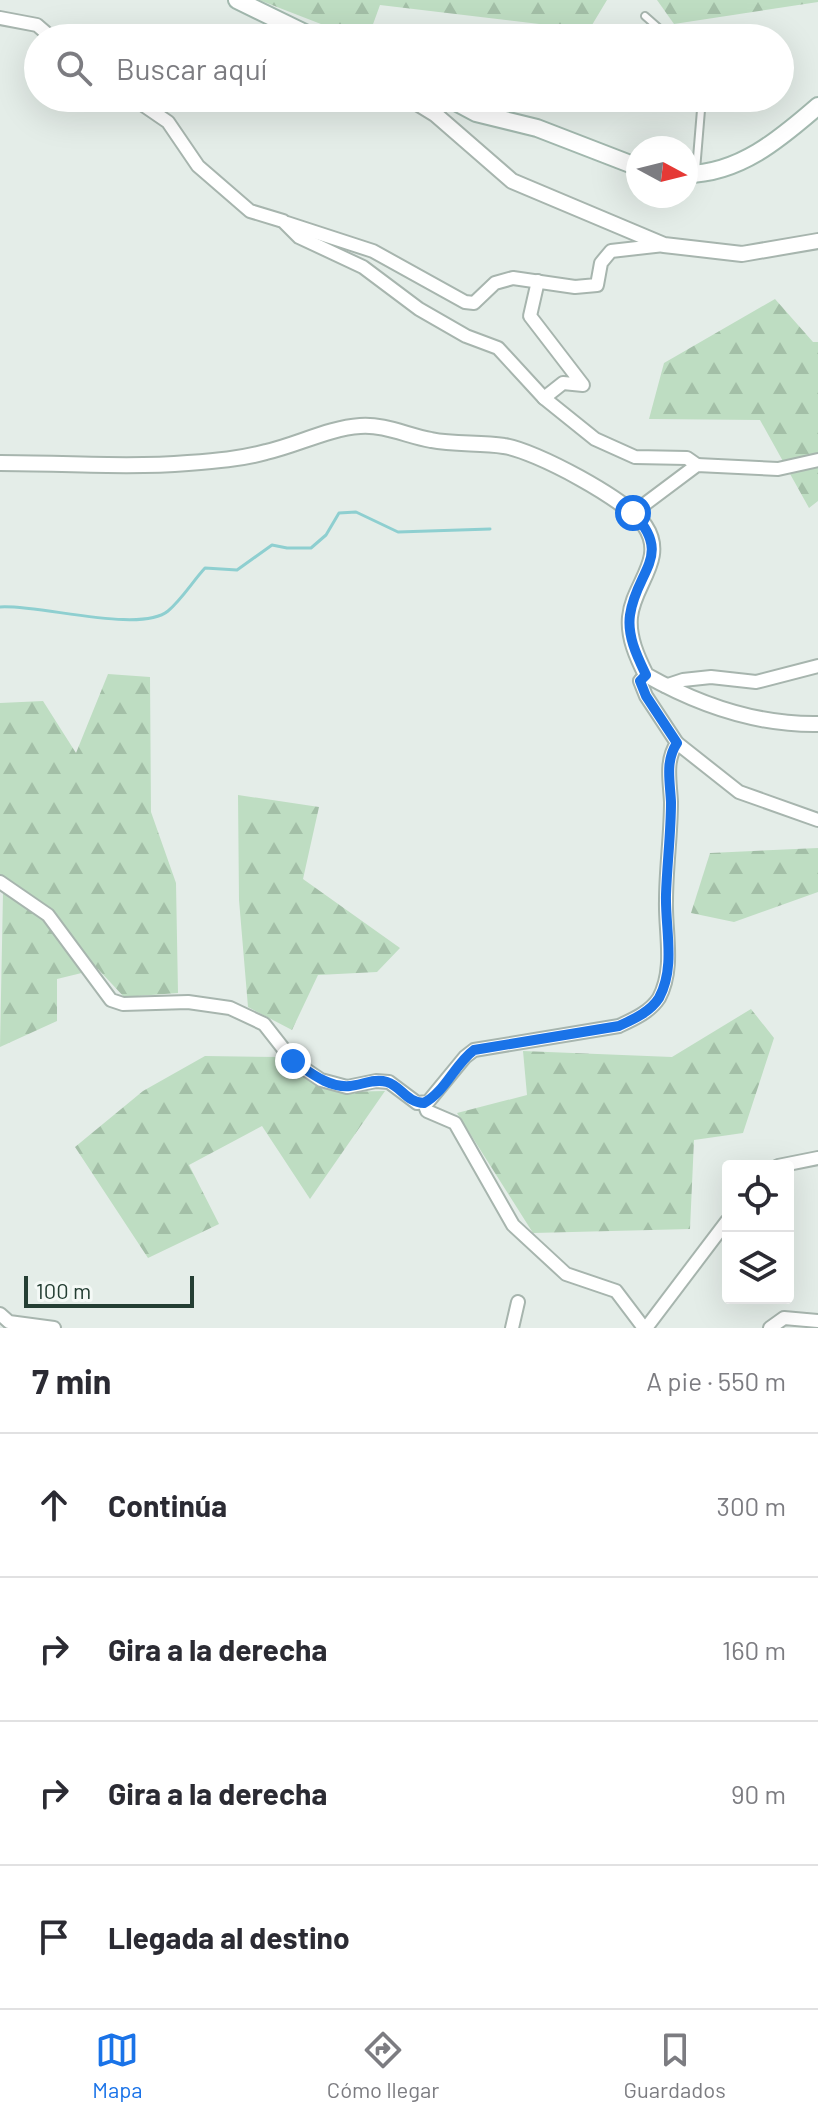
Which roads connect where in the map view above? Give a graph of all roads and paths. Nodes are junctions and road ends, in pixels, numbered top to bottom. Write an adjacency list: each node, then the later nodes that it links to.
1 (237, 0): 5 (main road)
2 (645, 16): 6 (lane)
3 (0, 18): 4 (street)
4 (32, 24)
5 (286, 24)
6 (654, 24)
7 (818, 106): 14 (main road)
8 (153, 112): 15 (street)
9 (432, 112): 17 (street)
10 (474, 112): 13 (main road)
11 (700, 112): 12 (lane)
12 (696, 136)
13 (626, 162)
14 (698, 172)
15 (283, 221): 18 (street); 19 (street)
16 (818, 241): 17 (street)
17 (664, 245): 18 (street)
18 (538, 281): 19 (street)
19 (544, 398): 22 (street)
20 (818, 460): 22 (street)
21 (0, 463): 23 (street)
22 (697, 465): 23 (street)
23 (633, 513): 25 (street)
24 (818, 666): 26 (street)
25 (646, 675): 26 (street); 28 (street)
26 (665, 686): 27 (street)
27 (818, 724)
28 (677, 743): 29 (street); 31 (street)
29 (818, 820)
30 (0, 882): 31 (street)
31 (424, 1103): 40 (street)
32 (818, 1158): 33 (street)
33 (794, 1163)
34 (722, 1228): 40 (street)
35 (518, 1302): 39 (street)
36 (0, 1314): 38 (street)
37 (818, 1321): 41 (street)
38 (54, 1328)
39 (512, 1328)
40 (645, 1328)
41 (770, 1328)

